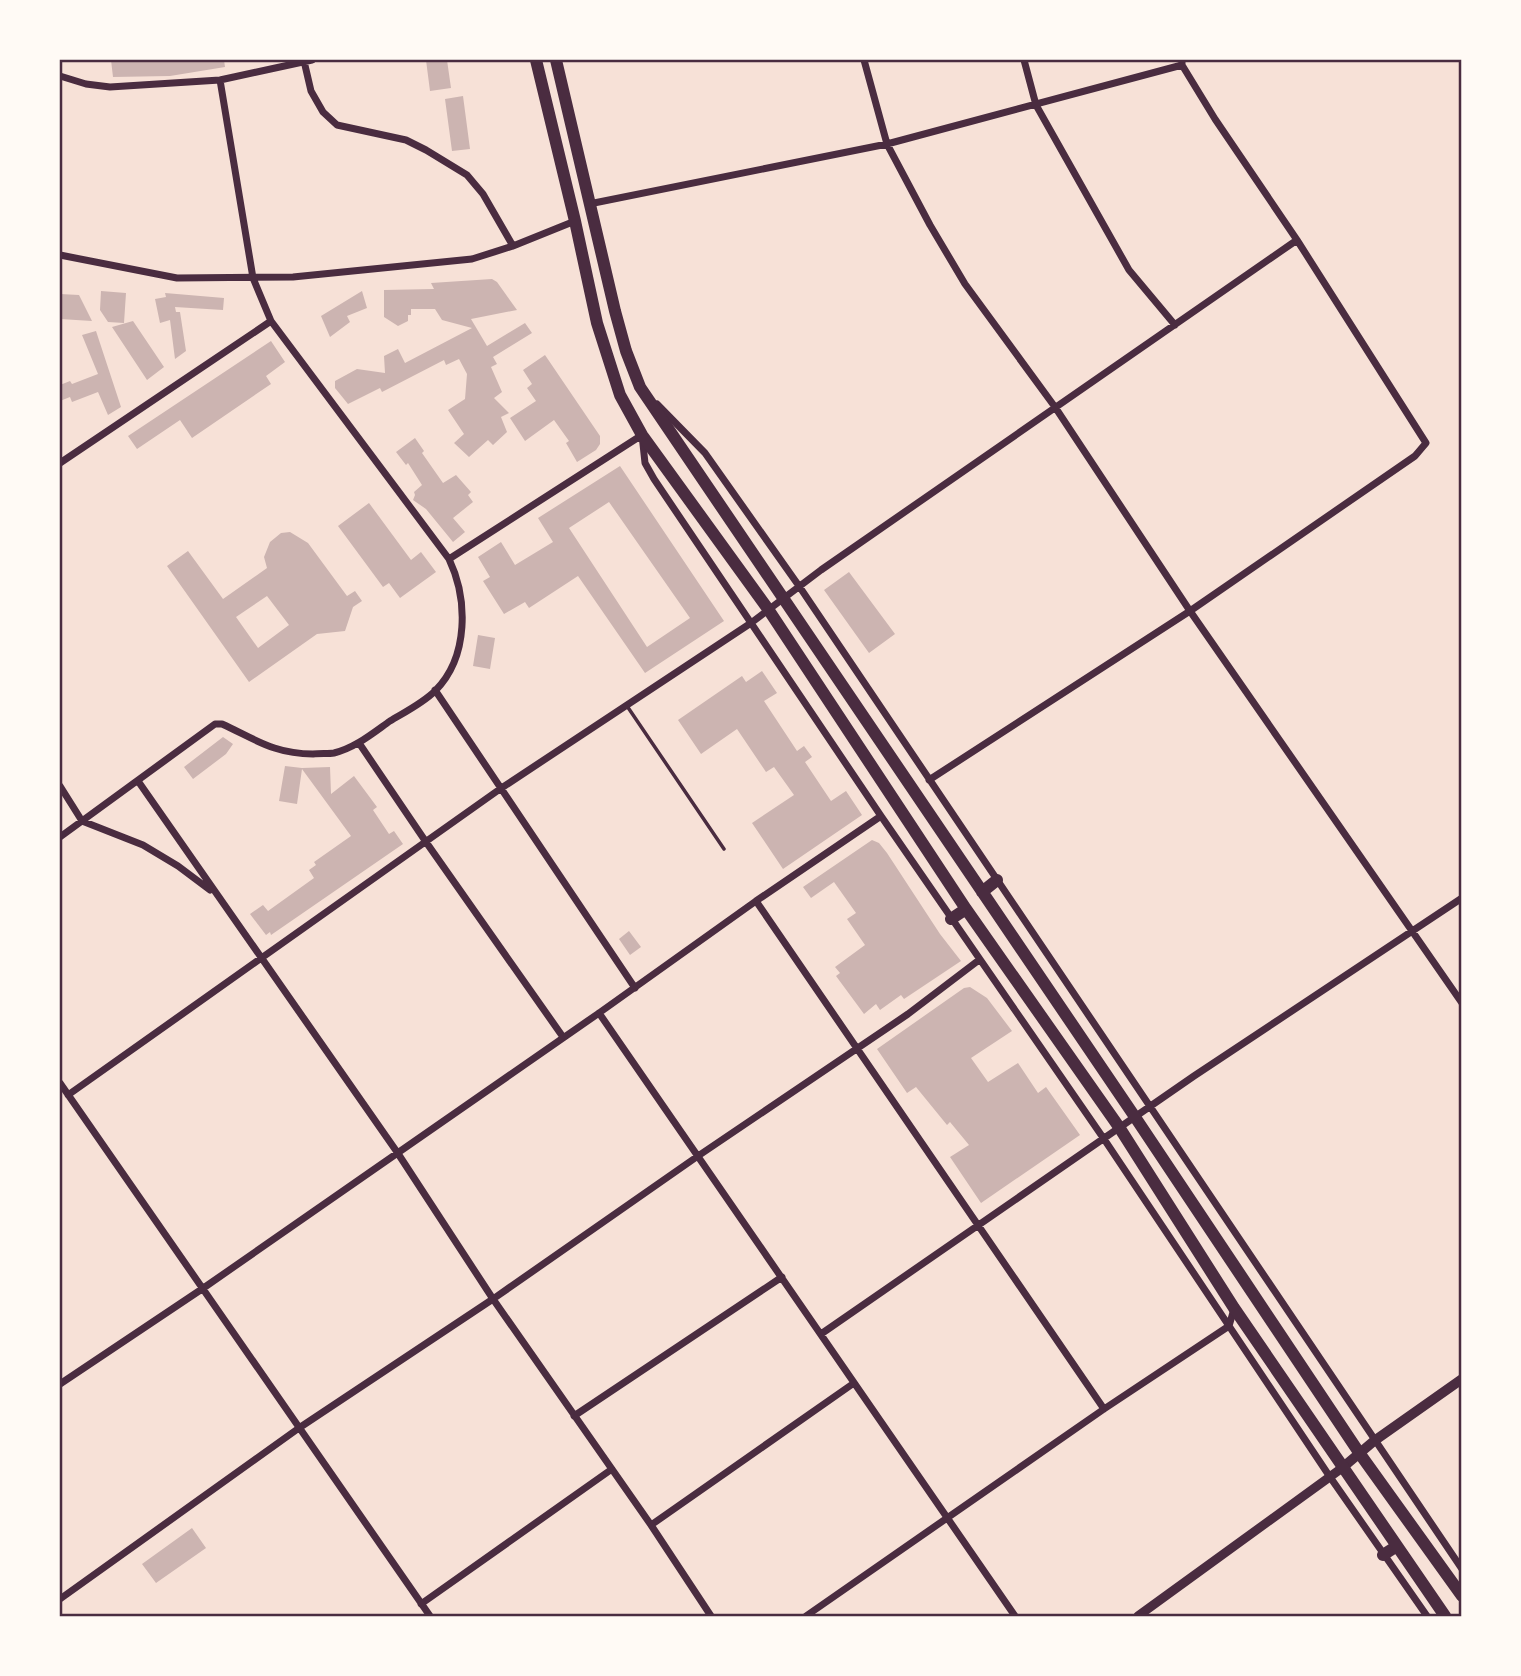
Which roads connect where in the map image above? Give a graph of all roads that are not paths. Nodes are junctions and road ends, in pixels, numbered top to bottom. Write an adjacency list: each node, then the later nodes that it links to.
1 (308, 60): 8 (street); 14 (street)
2 (536, 60): 12 (highway)
3 (556, 60): 11 (highway)
4 (864, 60): 10 (street)
5 (1024, 60): 9 (street)
6 (1182, 62): 9 (street); 13 (street)
7 (60, 76): 8 (street)
8 (220, 80): 16 (street)
9 (1036, 105): 10 (street); 18 (street)
10 (887, 144): 11 (street); 20 (street)
11 (589, 204): 19 (highway)
12 (575, 221): 14 (street); 21 (highway)
13 (1297, 240): 18 (street); 27 (street)
14 (513, 246): 16 (street)
15 (60, 255): 16 (street)
16 (253, 278): 17 (street)
17 (271, 321): 22 (street); 23 (street)
18 (1175, 325): 20 (street)
19 (640, 387): 24 (street); 25 (highway)
20 (1055, 407): 24 (street); 27 (street)
21 (642, 435): 23 (street); 26 (highway); 28 (street)
22 (60, 463)
23 (449, 559): 29 (street)
24 (799, 586): 25 (street); 32 (street)
25 (783, 598): 26 (street); 42 (highway)
26 (768, 609): 28 (street); 46 (highway)
27 (1190, 611): 32 (street); 48 (street)
28 (751, 623): 30 (street); 36 (street)
29 (435, 690): 31 (street); 35 (street)
30 (627, 706): 35 (street); 40 (lane)
31 (359, 743): 33 (street); 39 (street)
32 (929, 780): 41 (street)
33 (138, 781): 37 (street); 43 (street)
34 (60, 786): 37 (street)
35 (500, 789): 39 (street); 51 (street)
36 (881, 816): 45 (street); 47 (street)
37 (82, 821): 38 (street); 43 (street)
38 (60, 837)
39 (426, 842): 49 (street); 54 (street)
40 (724, 849)
41 (998, 880): 42 (highway); 58 (street)
42 (982, 892): 59 (highway)
43 (218, 896): 49 (street)
44 (1461, 898): 48 (street)
45 (756, 901): 51 (street); 55 (street)
46 (966, 909): 47 (highway); 60 (highway)
47 (951, 919): 50 (street)
48 (1412, 932): 52 (street); 58 (street)
49 (261, 958): 57 (street); 62 (street)
50 (979, 960): 55 (street); 61 (street)
51 (635, 988): 53 (street)
52 (1461, 1003)
53 (599, 1013): 54 (street); 63 (street)
54 (563, 1037): 62 (street)
55 (857, 1048): 63 (street); 64 (street)
56 (60, 1083): 57 (street)
57 (68, 1095): 66 (street)
58 (1150, 1107): 59 (street); 77 (street)
59 (1135, 1117): 60 (street); 78 (highway)
60 (1119, 1127): 61 (street); 68 (highway)
61 (1104, 1139): 64 (street); 69 (street)
62 (397, 1152): 66 (street); 67 (street)
63 (698, 1156): 65 (street); 67 (street)
64 (979, 1227): 70 (street); 74 (street)
65 (782, 1277): 70 (street); 75 (street)
66 (202, 1289): 73 (street); 76 (street)
67 (493, 1299): 75 (street); 76 (street)
68 (1234, 1308): 69 (street); 79 (highway)
69 (1229, 1326): 74 (street); 81 (street)
70 (821, 1334): 72 (street)
71 (1461, 1379): 77 (main road)
72 (854, 1383): 82 (street); 83 (street)
73 (60, 1384)
74 (1104, 1409): 82 (street)
75 (574, 1416): 80 (street)
76 (299, 1428): 88 (street); 89 (street)
77 (1374, 1441): 78 (main road); 86 (street)
78 (1360, 1454): 79 (main road); 87 (highway)
79 (1342, 1468): 81 (street); 84 (highway)
80 (611, 1469): 83 (street); 89 (street)
81 (1330, 1478): 85 (street); 94 (street)
82 (946, 1518): 92 (street); 93 (street)
83 (651, 1525): 91 (street)
84 (1397, 1546): 85 (highway); 96 (highway)
85 (1383, 1555): 95 (street)
86 (1461, 1569)
87 (1461, 1596)
88 (60, 1599)
89 (421, 1604): 90 (street)
90 (430, 1616)
91 (711, 1616)
92 (806, 1616)
93 (1015, 1616)
94 (1138, 1616)
95 (1426, 1616)
96 (1445, 1616)

